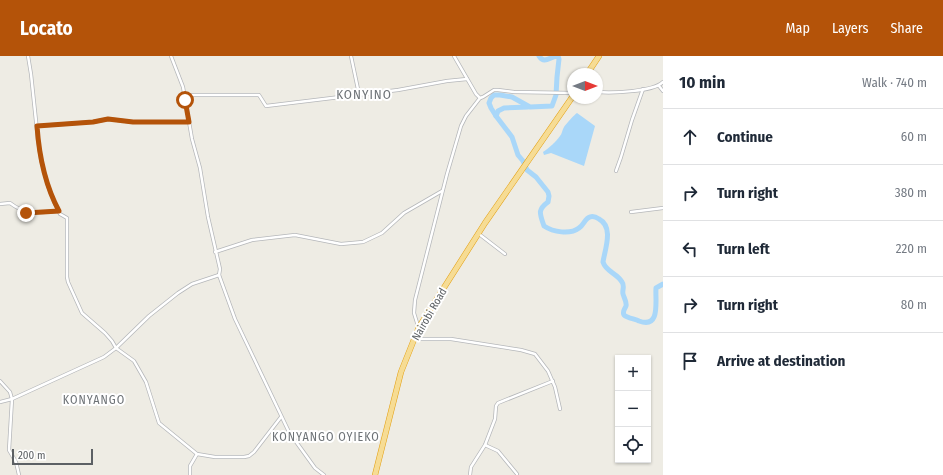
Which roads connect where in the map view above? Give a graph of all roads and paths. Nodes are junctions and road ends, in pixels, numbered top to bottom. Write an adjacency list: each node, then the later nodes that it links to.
1 (28, 56): 19 (street)
2 (171, 56): 15 (street)
3 (351, 56): 14 (street)
4 (454, 56): 16 (street)
5 (599, 56): 6 (highway)
6 (591, 68)
7 (467, 79): 14 (street)
8 (663, 82): 9 (street)
9 (659, 86): 10 (street); 11 (street)
10 (643, 89): 13 (street); 20 (street)
11 (663, 91)
12 (567, 93): 16 (street)
13 (603, 93)
14 (358, 94): 15 (street)
15 (184, 95): 18 (street)
16 (480, 98): 21 (street)
17 (568, 104): 26 (highway, Nairobi Road)
18 (189, 122): 19 (street); 27 (street)
19 (37, 126): 24 (street)
20 (616, 170)
21 (442, 191): 27 (street); 30 (street)
22 (0, 204): 24 (street)
23 (663, 208): 25 (street)
24 (59, 211): 32 (street)
25 (630, 212)
26 (478, 234): 28 (street); 30 (highway, Nairobi Road)
27 (215, 252): 29 (street)
28 (505, 254)
29 (219, 275): 32 (street); 38 (street)
30 (419, 327): 31 (highway, Nairobi Road)
31 (414, 338): 33 (street); 45 (highway, Nairobi Road)
32 (116, 348): 35 (street); 40 (street)
33 (553, 381): 37 (street); 39 (street)
34 (0, 382): 35 (street)
35 (12, 399): 36 (street); 42 (street)
36 (0, 402)
37 (560, 409)
38 (282, 417): 40 (street); 44 (street)
39 (485, 445): 41 (street); 46 (street)
40 (197, 454): 43 (street)
41 (517, 474)
42 (19, 475)
43 (190, 475)
44 (324, 475)
45 (375, 475)
46 (470, 475)

